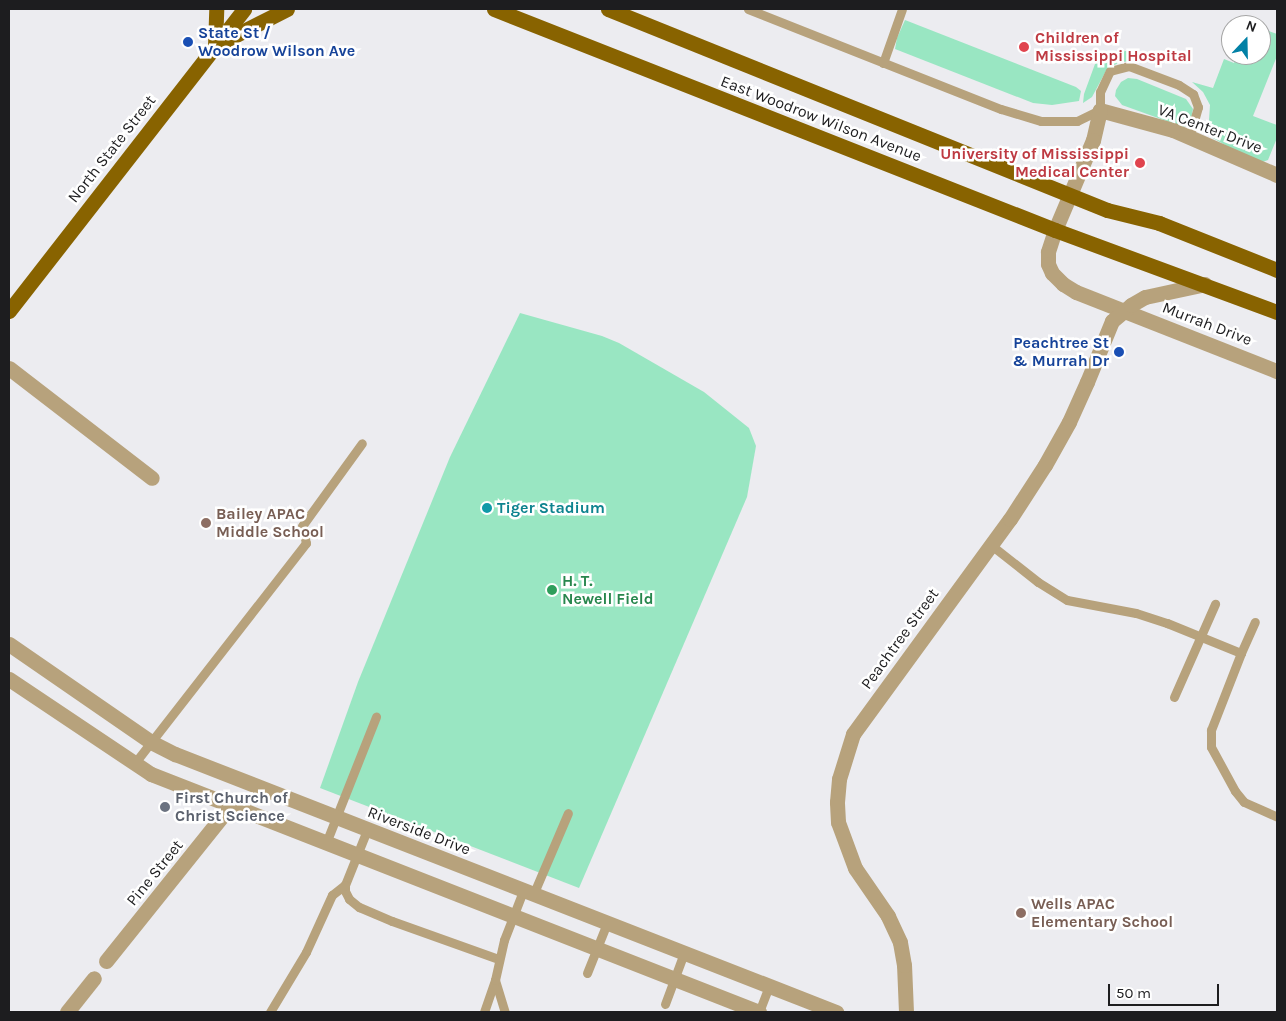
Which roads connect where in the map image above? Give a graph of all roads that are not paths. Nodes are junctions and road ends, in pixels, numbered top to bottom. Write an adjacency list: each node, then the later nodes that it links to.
1 (216, 9): 10 (main road)
2 (244, 9): 10 (main road, North State Street)
3 (287, 9): 10 (main road)
4 (494, 9): 16 (main road, East Woodrow Wilson Avenue)
5 (608, 9): 15 (main road, East Woodrow Wilson Avenue)
6 (748, 9): 9 (lane)
7 (775, 9): 9 (lane)
8 (902, 9): 11 (lane)
9 (771, 18): 11 (lane)
10 (215, 46): 20 (main road, North State Street)
11 (883, 63): 12 (lane)
12 (1100, 110): 13 (street, VA Center Drive); 13 (lane); 15 (street)
13 (1189, 138): 14 (street, VA Center Drive)
14 (1277, 175)
15 (1068, 194): 16 (street); 17 (main road, East Woodrow Wilson Avenue)
16 (1055, 230): 18 (main road, East Woodrow Wilson Avenue); 19 (street)
17 (1277, 270)
18 (1205, 284): 19 (street, Peachtree Street); 21 (main road, East Woodrow Wilson Avenue)
19 (1124, 310): 23 (street, Murrah Drive); 26 (street, Peachtree Street)
20 (9, 311)
21 (1277, 312)
22 (9, 368): 25 (street)
23 (1277, 371)
24 (362, 443): 35 (lane)
25 (152, 478)
26 (991, 545): 29 (lane); 64 (street, Peachtree Street)
27 (1215, 604): 29 (lane)
28 (1255, 622): 31 (lane)
29 (1200, 636): 31 (lane); 33 (lane)
30 (10, 649): 35 (street, Riverside Drive)
31 (1242, 653): 39 (lane)
32 (9, 678): 36 (street)
33 (1174, 697)
34 (376, 717): 40 (lane)
35 (151, 742): 36 (lane); 40 (street, Riverside Drive)
36 (134, 764): 37 (street)
37 (230, 806): 42 (street); 51 (street, Pine Street)
38 (568, 813): 45 (lane)
39 (1277, 817)
40 (336, 818): 41 (street, Riverside Drive); 42 (lane)
41 (367, 830): 43 (lane); 45 (street, Riverside Drive)
42 (326, 843): 43 (street)
43 (357, 855): 44 (lane); 46 (street)
44 (345, 885): 50 (lane); 59 (lane)
45 (528, 892): 46 (lane); 47 (street, Riverside Drive)
46 (512, 916): 48 (street); 50 (lane)
47 (607, 923): 48 (lane); 49 (street, Riverside Drive)
48 (596, 949): 52 (lane); 54 (street)
49 (684, 953): 54 (lane); 56 (street, Riverside Drive)
50 (498, 959): 55 (lane)
51 (106, 962)
52 (588, 973)
53 (94, 978): 58 (street)
54 (674, 979): 57 (lane); 62 (street)
55 (495, 980): 60 (lane); 61 (lane)
56 (769, 986): 62 (lane); 63 (street, Riverside Drive)
57 (665, 1004)
58 (67, 1012)
59 (270, 1012)
60 (484, 1012)
61 (505, 1012)
62 (759, 1012)
63 (836, 1012)
64 (906, 1012)

